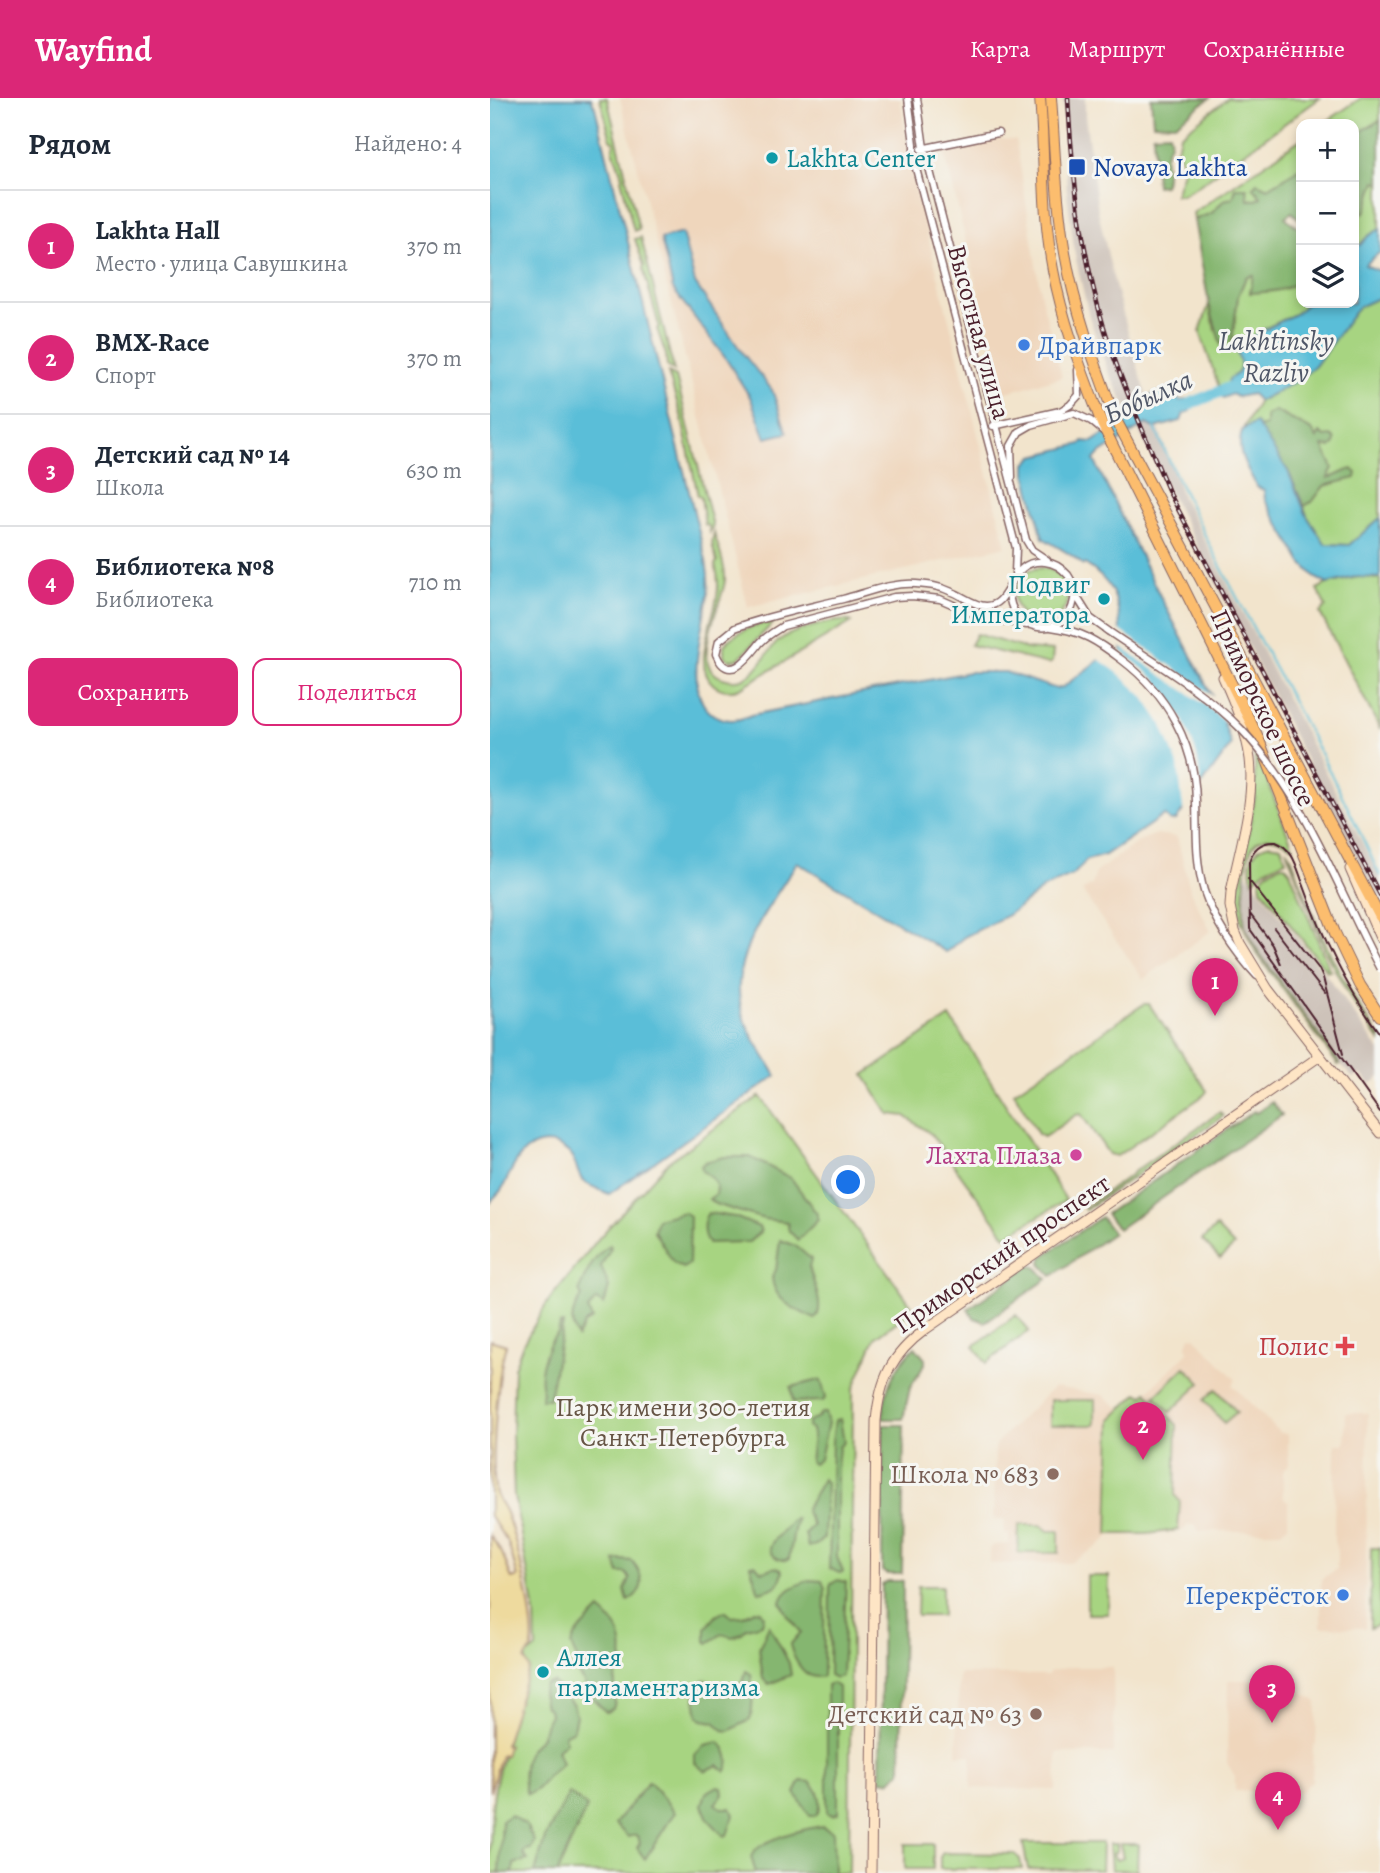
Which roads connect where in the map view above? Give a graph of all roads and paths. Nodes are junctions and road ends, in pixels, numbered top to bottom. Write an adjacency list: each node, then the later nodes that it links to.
1 (908, 98): 6 (street, Высотная улица)
2 (917, 98): 7 (street, Высотная улица)
3 (1040, 98): 8 (main road)
4 (1051, 98): 20 (main road, Приморское шоссе)
5 (998, 133): 7 (street)
6 (914, 147): 7 (street); 10 (street, Высотная улица)
7 (924, 148): 9 (street, Высотная улица)
8 (1077, 357): 9 (street); 11 (main road, Приморское шоссе)
9 (996, 426): 10 (street); 12 (street, Высотная улица)
10 (985, 428): 14 (street, Высотная улица)
11 (1108, 436): 12 (street); 17 (main road, Приморское шоссе)
12 (1013, 493): 13 (street, Высотная улица)
13 (1052, 564): 14 (street); 16 (street)
14 (1015, 575): 15 (street)
15 (1010, 586): 18 (street); 18 (street)
16 (1074, 593): 19 (street); 23 (street, bridge)
17 (1200, 621): 24 (street); 25 (main road, Приморское шоссе)
18 (1027, 625): 19 (street)
19 (1049, 627): 24 (street)
20 (1335, 831): 21 (main road, Приморское шоссе); 22 (street)
21 (1380, 917)
22 (1380, 937)
23 (1380, 969)
24 (1268, 989): 26 (street)
25 (1380, 1016)
26 (1320, 1056): 27 (street); 28 (street, Приморский проспект)
27 (1378, 1130)
28 (872, 1873)

